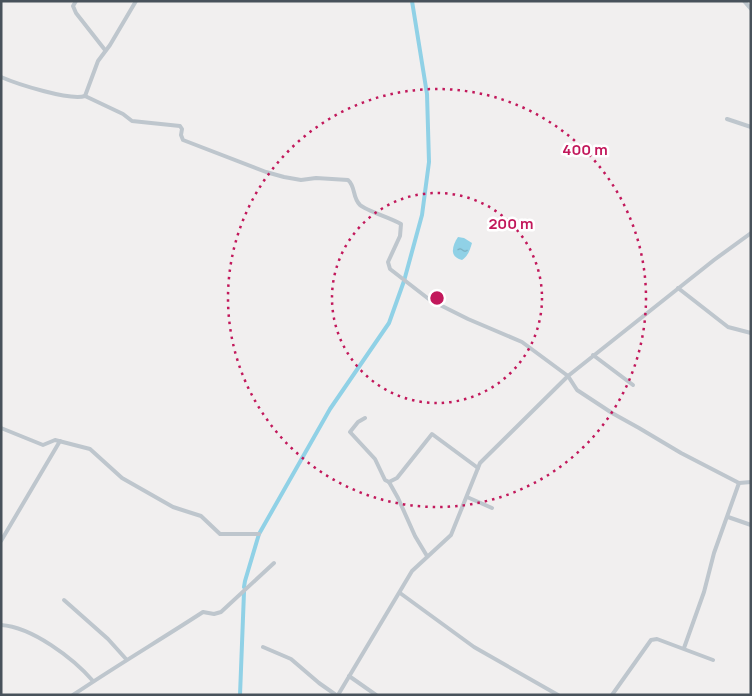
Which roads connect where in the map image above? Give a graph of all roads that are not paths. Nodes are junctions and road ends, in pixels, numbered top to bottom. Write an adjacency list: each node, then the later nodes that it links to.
1 (76, 1): 5 (street)
2 (136, 1): 5 (street)
3 (744, 1): 4 (street)
4 (751, 8)
5 (105, 50): 7 (street)
6 (1, 77): 7 (street)
7 (85, 96): 14 (street)
8 (726, 119): 9 (street)
9 (751, 127)
10 (751, 233): 11 (street)
11 (678, 288): 12 (street); 13 (street)
12 (751, 333)
13 (593, 355): 14 (street); 15 (street)
14 (568, 376): 19 (street); 22 (street)
15 (633, 385)
16 (365, 418): 20 (street)
17 (1, 428): 18 (street)
18 (60, 441): 27 (street); 28 (street)
19 (478, 468): 20 (street); 23 (street)
20 (389, 482): 29 (street)
21 (751, 482): 22 (street)
22 (739, 483): 25 (street)
23 (467, 497): 24 (street); 29 (street)
24 (492, 508)
25 (728, 517): 26 (street); 35 (street)
26 (751, 525)
27 (259, 534)
28 (1, 541)
29 (427, 556): 31 (street)
30 (274, 563): 36 (street)
31 (400, 593): 38 (street); 43 (street)
32 (64, 600): 36 (street)
33 (1, 625): 39 (street)
34 (263, 648): 41 (street)
35 (684, 648): 37 (street); 44 (street)
36 (126, 659): 39 (street)
37 (713, 660)
38 (349, 676): 41 (street); 42 (street)
39 (93, 682): 40 (street)
40 (73, 695)
41 (336, 695)
42 (376, 695)
43 (558, 695)
44 (612, 695)

